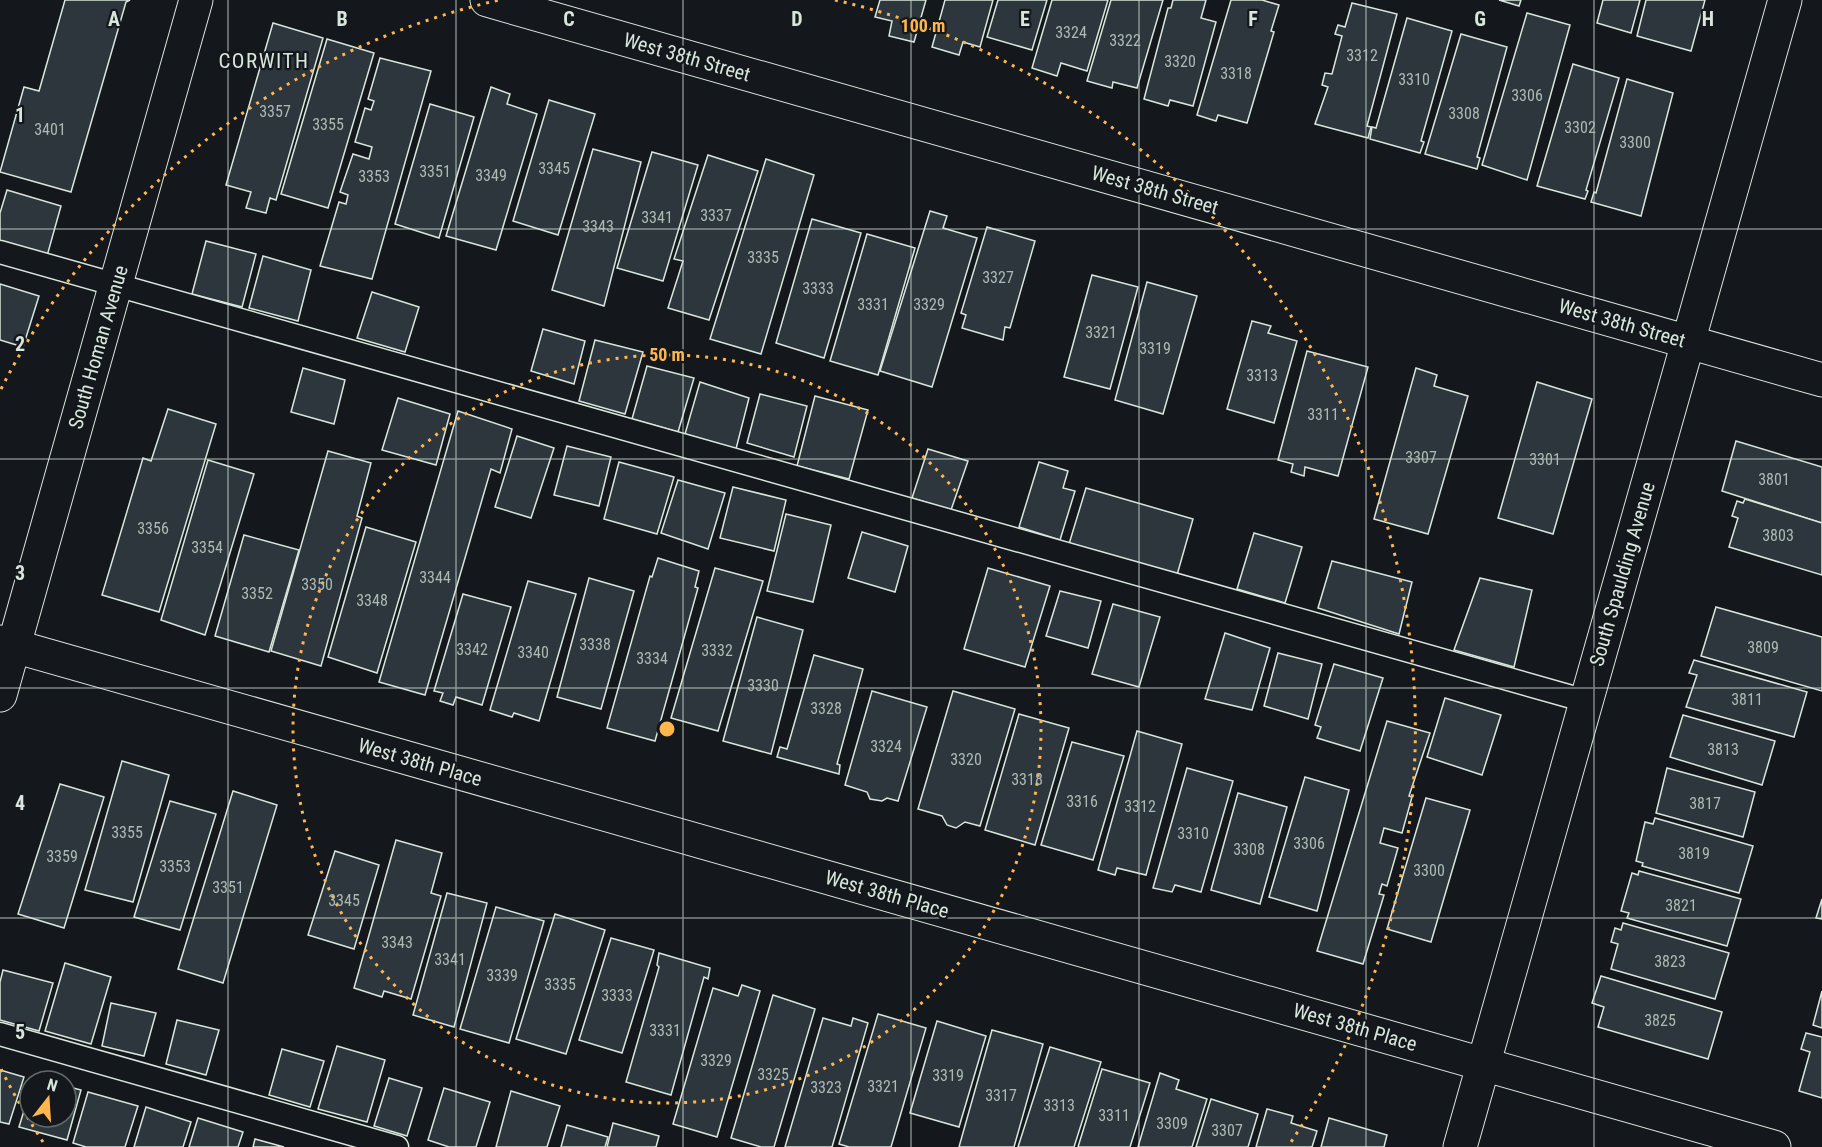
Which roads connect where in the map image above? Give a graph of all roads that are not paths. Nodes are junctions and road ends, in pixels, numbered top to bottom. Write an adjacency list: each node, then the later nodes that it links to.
1 (196, 0): 5 (street, South Homan Avenue)
2 (487, 0): 6 (street, West 38th Street)
3 (1785, 0): 6 (street, South Spaulding Avenue)
4 (0, 252): 5 (lane)
5 (116, 284): 8 (street, South Homan Avenue); 10 (lane)
6 (1688, 342): 7 (street, West 38th Street); 10 (street, South Spaulding Avenue)
7 (1822, 380)
8 (7, 644): 9 (street, South Homan Avenue); 12 (street, West 38th Place)
9 (0, 695)
10 (1586, 701): 12 (street, South Spaulding Avenue)
11 (0, 1034): 13 (lane)
12 (1483, 1064): 14 (street, South Spaulding Avenue); 15 (street, West 38th Place)
13 (397, 1147)
14 (1460, 1147)
15 (1774, 1147)

